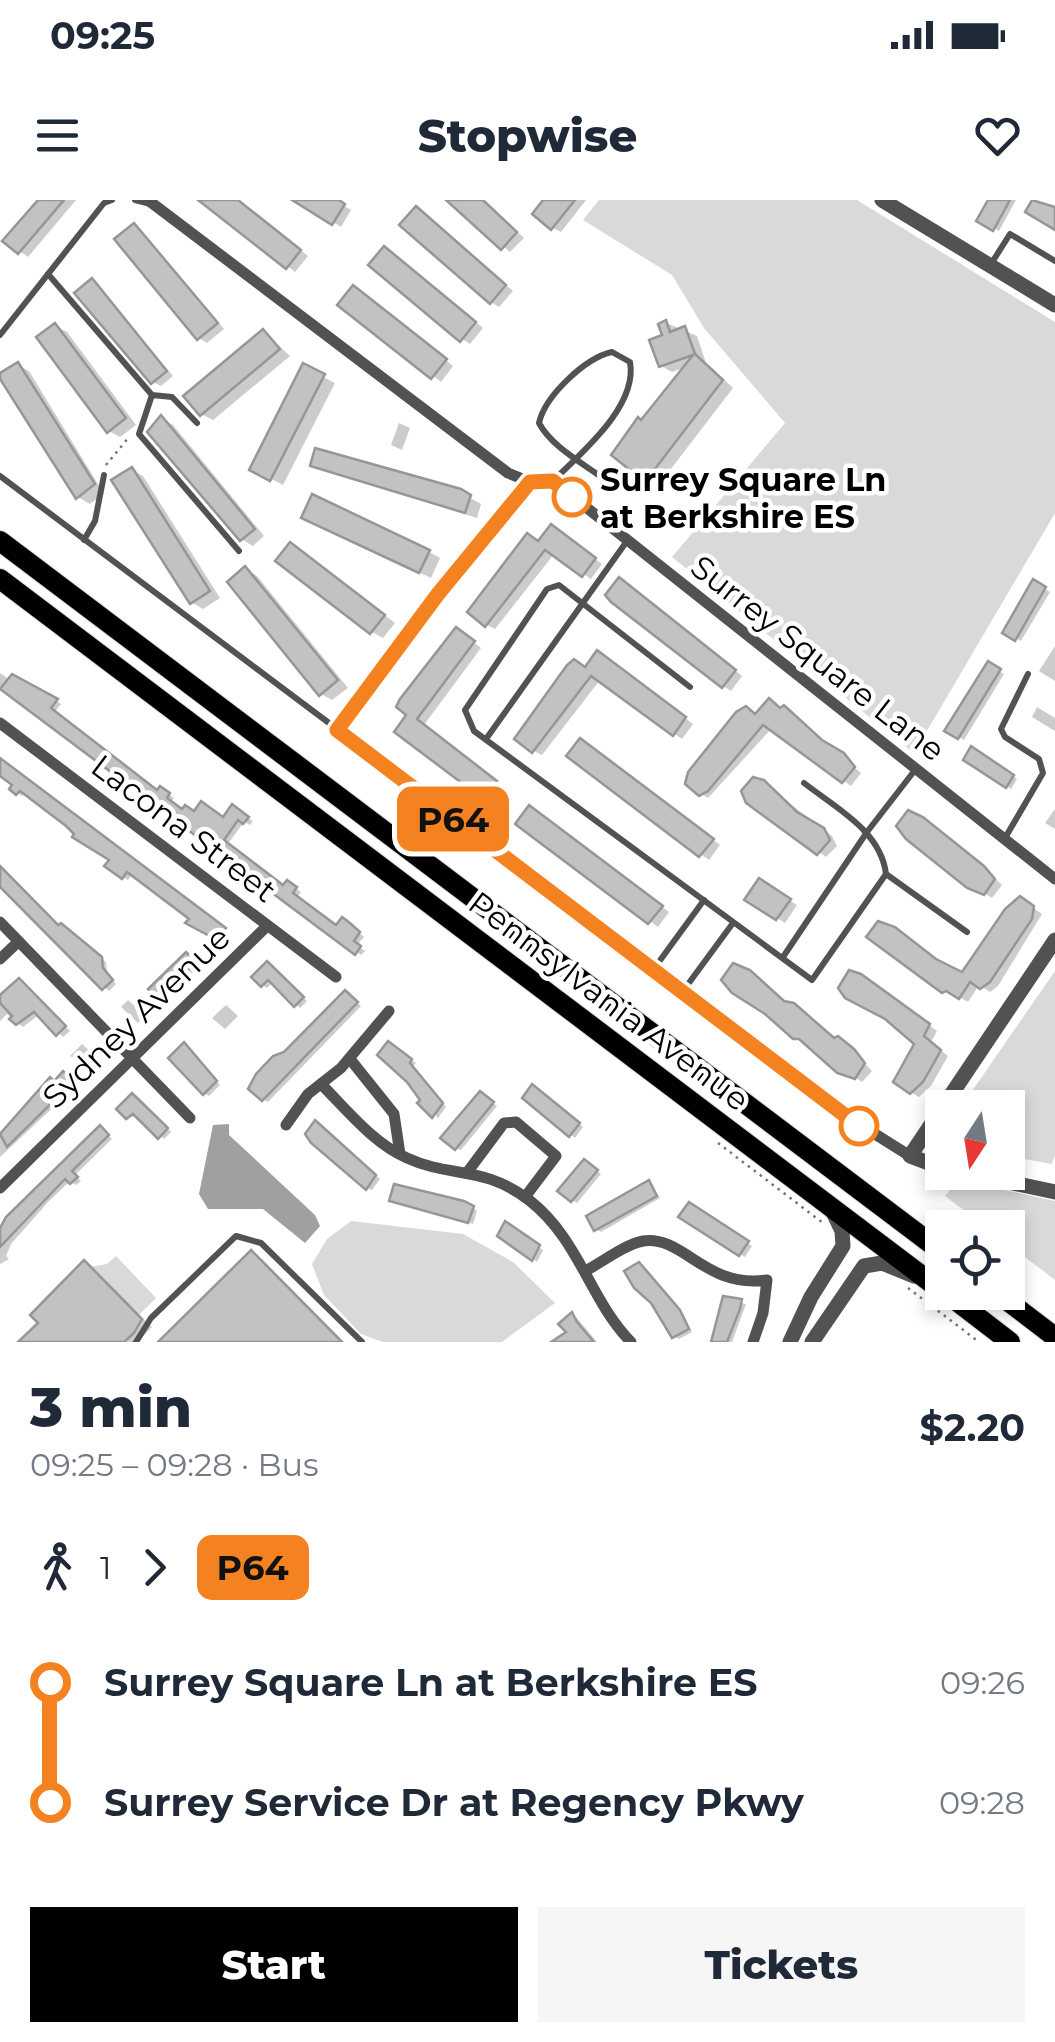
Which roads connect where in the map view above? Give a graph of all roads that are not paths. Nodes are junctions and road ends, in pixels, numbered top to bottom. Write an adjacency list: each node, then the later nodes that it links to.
1 (112, 200): 7 (lane)
2 (134, 200): 4 (lane)
3 (882, 200): 6 (street)
4 (152, 204): 16 (street)
5 (1055, 262): 6 (lane)
6 (990, 266): 8 (street)
7 (48, 274): 9 (lane); 10 (lane)
8 (1055, 304)
9 (0, 336)
10 (152, 396): 11 (lane); 21 (lane)
11 (196, 423)
12 (577, 458): 12 (lane); 15 (lane); 17 (lane)
13 (0, 476): 18 (lane)
14 (106, 477): 18 (lane)
15 (553, 481): 16 (street); 20 (street, Surrey Square Lane)
16 (530, 482): 27 (street)
17 (611, 484)
18 (84, 540): 27 (lane)
19 (0, 541): 62 (highway, Pennsylvania Avenue)
20 (627, 541): 23 (lane); 29 (street, Surrey Square Lane)
21 (239, 551)
22 (0, 579): 61 (highway, Pennsylvania Avenue)
23 (582, 602): 25 (lane); 28 (lane); 28 (lane)
24 (1028, 674): 32 (lane)
25 (690, 687)
26 (0, 723): 38 (street, Lacona Street)
27 (337, 730): 44 (street)
28 (486, 739): 35 (lane)
29 (915, 770): 31 (lane); 32 (street, Surrey Square Lane)
30 (804, 783): 31 (lane)
31 (867, 832): 33 (lane); 42 (lane)
32 (1004, 840): 34 (street, Surrey Square Lane)
33 (886, 874): 39 (lane); 42 (lane)
34 (1055, 880)
35 (704, 900): 37 (lane); 44 (lane)
36 (0, 922): 41 (street)
37 (733, 923): 42 (lane); 46 (lane)
38 (268, 926): 45 (street, Lacona Street); 49 (street, Sydney Avenue)
39 (967, 932)
40 (1055, 940): 54 (street)
41 (18, 942): 43 (street); 49 (street)
42 (783, 958)
43 (0, 960)
44 (653, 970): 46 (street)
45 (336, 977)
46 (682, 992): 54 (street)
47 (389, 1012): 48 (street)
48 (350, 1059): 50 (street); 53 (street)
49 (134, 1060): 51 (street); 58 (street, Sydney Avenue)
50 (320, 1084): 52 (street); 53 (street)
51 (190, 1118)
52 (286, 1125)
53 (400, 1154): 56 (street)
54 (910, 1156): 55 (street)
55 (925, 1162)
56 (469, 1170): 60 (street); 60 (street)
57 (1025, 1186): 59 (street)
58 (0, 1188)
59 (1055, 1192)
60 (526, 1197): 63 (street)
61 (829, 1205): 64 (highway, Pennsylvania Avenue); 73 (street)
62 (925, 1239)
63 (587, 1270): 71 (street); 72 (street)
64 (925, 1278)
65 (925, 1283): 74 (street)
66 (968, 1310): 75 (highway, Pennsylvania Avenue)
67 (1020, 1310): 68 (highway)
68 (1055, 1337)
69 (136, 1342): 70 (lane)
70 (362, 1342)
71 (631, 1342)
72 (752, 1342)
73 (790, 1342)
74 (812, 1342)
75 (1010, 1342)

